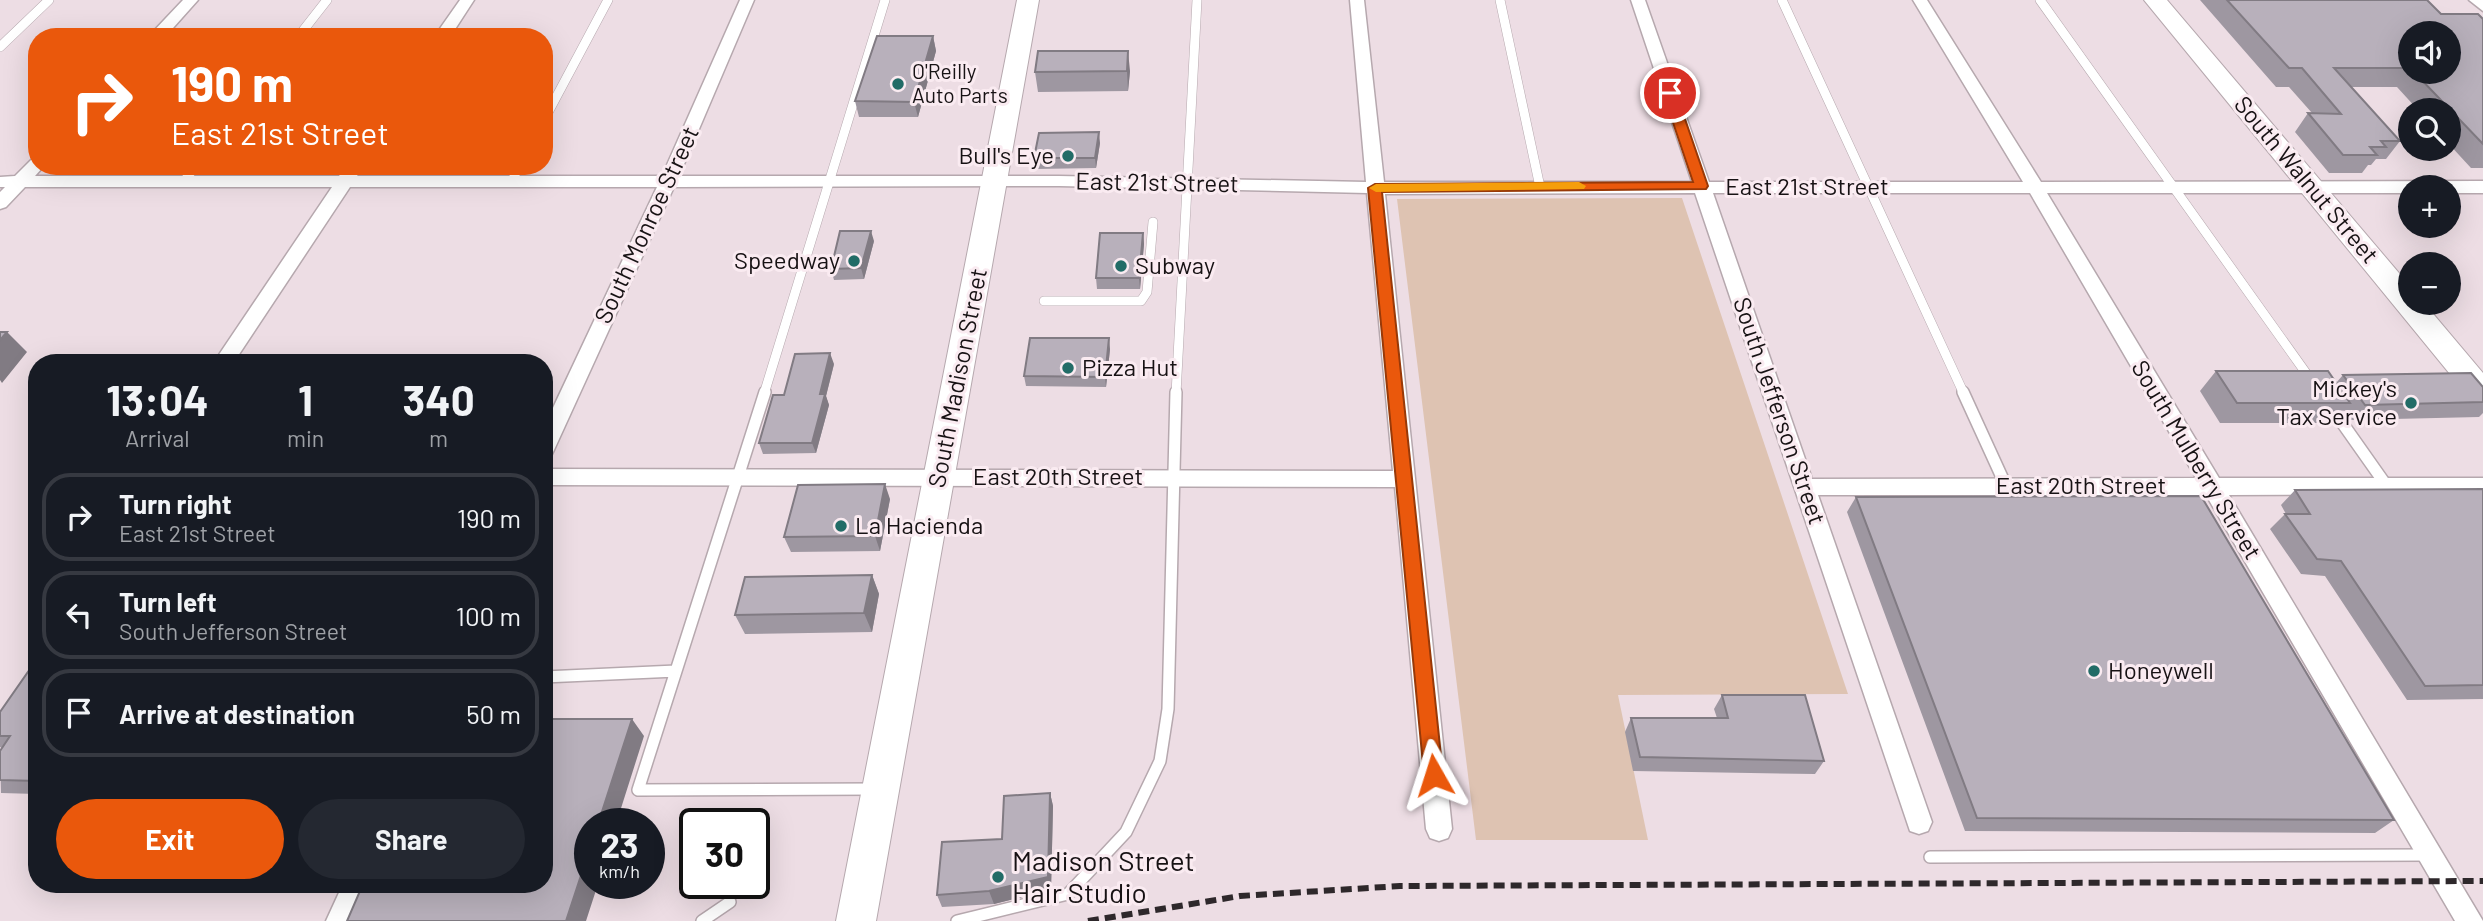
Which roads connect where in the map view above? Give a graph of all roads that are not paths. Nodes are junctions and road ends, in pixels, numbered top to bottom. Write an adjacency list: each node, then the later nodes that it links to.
1 (49, 0): 22 (lane)
2 (191, 0): 19 (street)
3 (327, 0): 20 (lane)
4 (467, 0): 21 (street)
5 (608, 0): 23 (lane)
6 (747, 0): 30 (street, South Monroe Street)
7 (885, 0): 31 (lane)
8 (1028, 0): 32 (main road, South Madison Street)
9 (1196, 0): 35 (lane)
10 (1357, 0): 39 (street)
11 (1500, 0): 37 (lane)
12 (1638, 0): 36 (street, South Jefferson Street)
13 (1782, 0): 40 (lane)
14 (1920, 0): 38 (street, South Mulberry Street)
15 (2040, 0): 41 (lane)
16 (2154, 0): 42 (main road, South Walnut Street)
17 (2476, 0): 18 (street)
18 (2483, 6)
19 (165, 28)
20 (305, 28)
21 (448, 28)
22 (0, 47)
23 (553, 103)
24 (28, 173): 34 (street)
25 (189, 175): 29 (lane)
26 (308, 175): 29 (street, East 21st Street)
27 (349, 175): 47 (street)
28 (538, 175): 30 (street, East 21st Street)
29 (184, 181): 34 (street, East 21st Street)
30 (668, 181): 31 (street, East 21st Street); 49 (street, South Monroe Street)
31 (831, 181): 32 (street, East 21st Street); 51 (lane)
32 (995, 181): 35 (street, East 21st Street); 52 (main road, South Madison Street)
33 (0, 182): 34 (street, East 21st Street)
34 (19, 182): 44 (street)
35 (1185, 183): 39 (street, East 21st Street); 53 (lane)
36 (1701, 186): 37 (street, East 21st Street); 40 (street, East 21st Street); 59 (street, South Jefferson Street)
37 (1540, 187): 39 (street, East 21st Street)
38 (2035, 187): 40 (street, East 21st Street); 41 (street, East 21st Street); 55 (street, South Mulberry Street)
39 (1375, 188): 54 (street)
40 (1871, 188): 57 (lane)
41 (2174, 188): 42 (street, East 21st Street); 56 (lane)
42 (2313, 188): 43 (street, East 21st Street); 48 (main road, South Walnut Street)
43 (2482, 188)
44 (0, 203)
45 (1153, 222): 46 (lane)
46 (1044, 301)
47 (229, 354)
48 (2483, 393)
49 (553, 430)
50 (553, 477): 51 (street, East 20th Street)
51 (737, 477): 52 (street, East 20th Street); 60 (lane)
52 (939, 477): 53 (street, East 20th Street); 62 (main road, South Madison Street)
53 (1171, 478): 54 (street, East 20th Street); 72 (lane)
54 (1404, 479): 64 (street)
55 (2211, 485): 56 (street, East 20th Street); 57 (street, East 20th Street); 65 (street, South Mulberry Street)
56 (2386, 485): 58 (street, East 20th Street)
57 (2006, 486): 59 (street, East 20th Street)
58 (2483, 486)
59 (1805, 487): 63 (street, South Jefferson Street)
60 (676, 671): 61 (lane); 62 (lane)
61 (553, 677)
62 (882, 789): 71 (main road, South Madison Street)
63 (1919, 822)
64 (1439, 829)
65 (2431, 855): 66 (lane); 73 (street, South Mulberry Street)
66 (1930, 857)
67 (352, 893): 69 (street)
68 (730, 902): 70 (lane)
69 (340, 921)
70 (702, 921)
71 (856, 921)
72 (957, 921)
73 (2470, 921)

